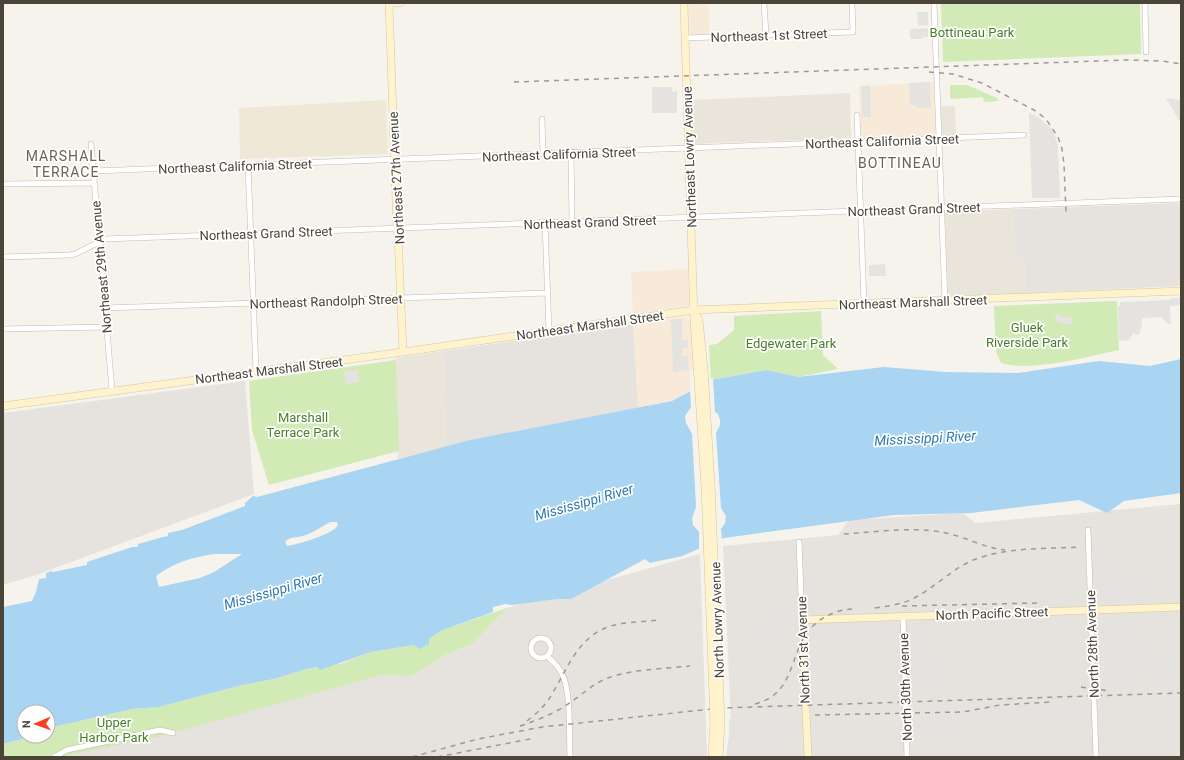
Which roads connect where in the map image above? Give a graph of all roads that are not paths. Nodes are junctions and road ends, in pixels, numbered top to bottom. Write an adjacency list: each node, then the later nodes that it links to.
1 (389, 3): 2 (street); 20 (street, Northeast 27th Avenue)
2 (400, 3)
3 (684, 3): 9 (street, Northeast Lowry Avenue)
4 (764, 3): 8 (street)
5 (852, 3): 8 (street, Northeast 1st Street)
6 (934, 3): 14 (street)
7 (1145, 3): 10 (street)
8 (766, 36): 9 (street, Northeast 1st Street)
9 (685, 38): 17 (street, Northeast Lowry Avenue)
10 (1146, 52)
11 (857, 115): 15 (street)
12 (542, 119): 19 (street)
13 (1024, 135): 14 (street, Northeast California Street)
14 (939, 138): 15 (street, Northeast California Street); 26 (street)
15 (858, 142): 17 (street, Northeast California Street); 27 (street)
16 (91, 144): 22 (street, Northeast 29th Avenue)
17 (689, 147): 18 (street, Northeast California Street); 28 (street, Northeast Lowry Avenue)
18 (571, 153): 19 (street, Northeast California Street); 29 (street)
19 (543, 154): 20 (street, Northeast California Street)
20 (395, 160): 21 (street, Northeast California Street); 31 (street, Northeast 27th Avenue)
21 (248, 165): 22 (street, Northeast California Street); 32 (street)
22 (93, 171): 23 (street, Northeast 29th Avenue)
23 (94, 183): 24 (street); 33 (street, Northeast 29th Avenue)
24 (3, 184)
25 (1181, 199): 26 (street, Northeast Grand Street)
26 (941, 208): 27 (street, Northeast Grand Street); 38 (street)
27 (860, 212): 28 (street, Northeast Grand Street); 40 (street)
28 (691, 217): 29 (street, Northeast Grand Street); 42 (street, Northeast Lowry Avenue)
29 (572, 222): 30 (street, Northeast Grand Street)
30 (545, 224): 31 (street, Northeast Grand Street); 36 (street)
31 (397, 229): 32 (street, Northeast Grand Street); 37 (street, Northeast 27th Avenue)
32 (250, 234): 33 (street, Northeast Grand Street); 39 (street)
33 (99, 242): 34 (street, Northeast Grand Street); 41 (street, Northeast 29th Avenue)
34 (3, 257)
35 (1181, 291): 38 (street, Northeast Marshall Street)
36 (548, 292): 37 (street, Northeast Randolph Street); 45 (street)
37 (401, 298): 39 (street, Northeast Randolph Street); 46 (street, Northeast 27th Avenue)
38 (945, 301): 40 (street, Northeast Marshall Street)
39 (253, 303): 41 (street, Northeast Randolph Street); 47 (street)
40 (864, 303): 42 (street, Northeast Marshall Street)
41 (104, 308): 43 (street, Northeast 29th Avenue)
42 (694, 310): 45 (street, Northeast Marshall Street); 50 (street, Northeast Lowry Avenue)
43 (106, 327): 44 (street); 48 (street, Northeast 29th Avenue)
44 (3, 329)
45 (549, 331): 46 (street, Northeast Marshall Street)
46 (403, 352): 47 (street, Northeast Marshall Street)
47 (256, 371): 48 (street, Northeast Marshall Street)
48 (112, 390): 49 (street, Northeast Marshall Street)
49 (3, 406)
50 (708, 485): 58 (street, North Lowry Avenue, bridge)
51 (1088, 530): 54 (street, North 28th Avenue)
52 (798, 542): 56 (street, North 31st Avenue)
53 (1181, 607): 54 (street, North Pacific Street)
54 (1090, 610): 55 (street, North Pacific Street); 66 (street, North 28th Avenue)
55 (903, 616): 56 (street, North Pacific Street); 65 (street, North 30th Avenue)
56 (802, 620): 64 (street, North 31st Avenue)
57 (548, 656): 57 (street); 61 (street)
58 (717, 722): 62 (street, North Lowry Avenue); 63 (street, North Lowry Avenue)
59 (173, 733): 60 (street)
60 (54, 757)
61 (570, 757)
62 (712, 757)
63 (719, 757)
64 (808, 757)
65 (907, 757)
66 (1096, 757)

